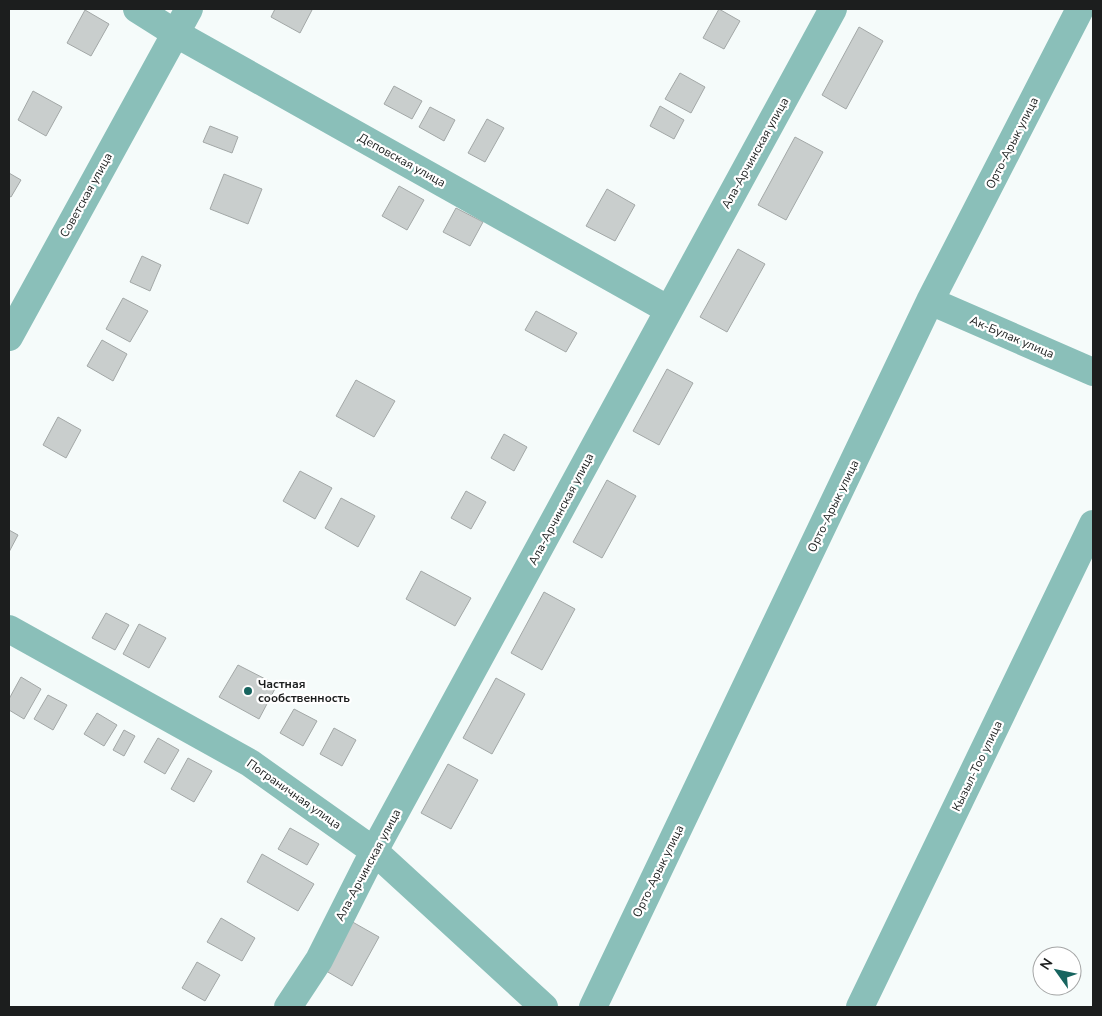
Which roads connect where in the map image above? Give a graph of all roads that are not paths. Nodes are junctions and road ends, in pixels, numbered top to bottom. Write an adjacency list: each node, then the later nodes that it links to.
1 (137, 9): 5 (street, Деповская улица)
2 (189, 9): 5 (street, Советская улица)
3 (833, 9): 7 (street, Ала-Арчинская улица)
4 (1080, 9): 6 (street, Орто-Арык улица)
5 (169, 43): 7 (street, Деповская улица); 8 (street, Советская улица)
6 (930, 301): 9 (street, Ак-Булак улица); 15 (street, Орто-Арык улица)
7 (669, 310): 12 (street, Ала-Арчинская улица)
8 (9, 337)
9 (1093, 372)
10 (1093, 524): 16 (street, Кызыл-Тоо улица)
11 (9, 629): 12 (street, Пограничная улица)
12 (374, 851): 13 (street, Ала-Арчинская улица); 14 (street, Пограничная улица)
13 (288, 1007)
14 (544, 1007)
15 (593, 1007)
16 (860, 1007)

